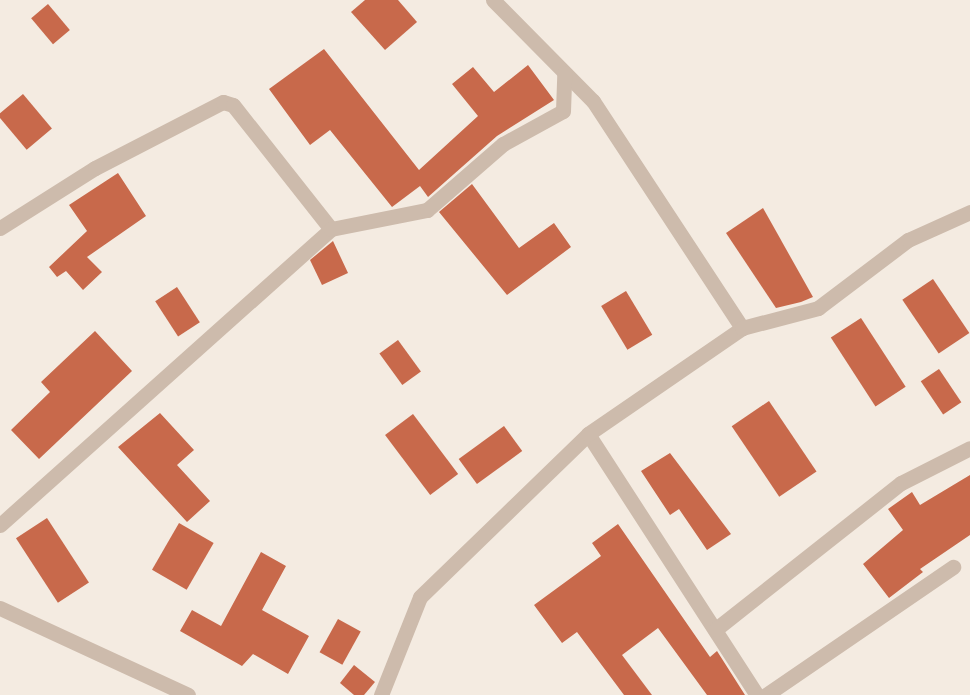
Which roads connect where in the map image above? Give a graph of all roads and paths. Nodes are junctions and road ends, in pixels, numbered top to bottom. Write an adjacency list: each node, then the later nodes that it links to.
1 (493, 0): 2 (street)
2 (564, 73): 5 (street); 6 (street)
3 (970, 212): 6 (street)
4 (0, 228): 5 (street)
5 (331, 230): 9 (street)
6 (742, 328): 7 (street)
7 (588, 434): 12 (street); 14 (street)
8 (970, 448): 12 (street)
9 (0, 525)
10 (953, 567): 16 (street)
11 (0, 608): 13 (street)
12 (716, 629): 15 (street)
13 (188, 695)
14 (381, 695)
15 (757, 695)
16 (765, 695)

